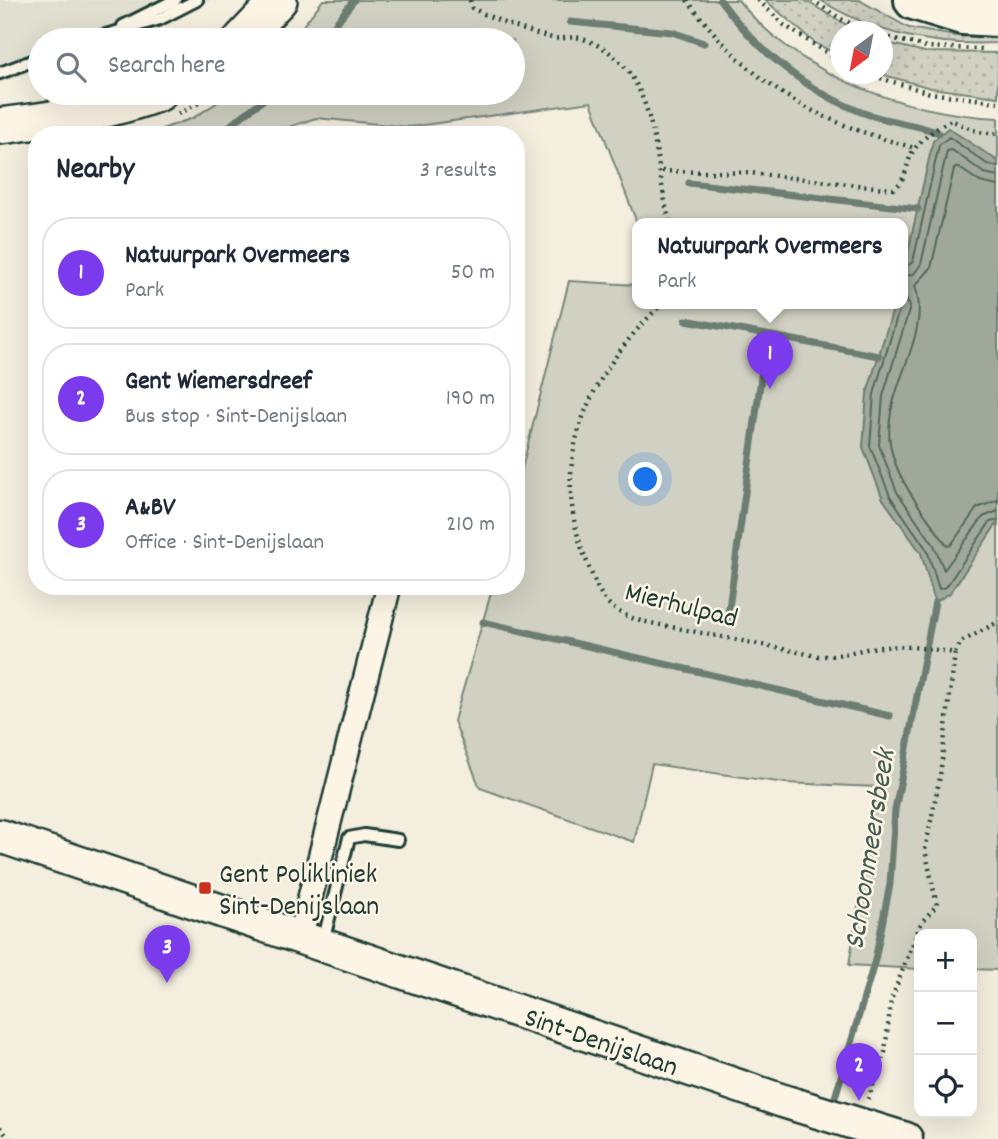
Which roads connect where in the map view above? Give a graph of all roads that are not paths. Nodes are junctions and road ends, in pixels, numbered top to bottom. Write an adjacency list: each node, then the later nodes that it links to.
1 (175, 0): 5 (lane)
2 (197, 0): 6 (lane)
3 (278, 0): 7 (main road)
4 (914, 0): 8 (highway)
5 (121, 28)
6 (126, 28)
7 (252, 28)
8 (993, 33)
9 (28, 62): 10 (lane)
10 (0, 73)
11 (124, 105): 12 (main road)
12 (0, 126)
13 (387, 595): 16 (street)
14 (0, 836): 16 (street, Sint-Denijslaan)
15 (398, 840): 16 (lane)
16 (311, 941): 17 (street, Sint-Denijslaan)
17 (906, 1139)

